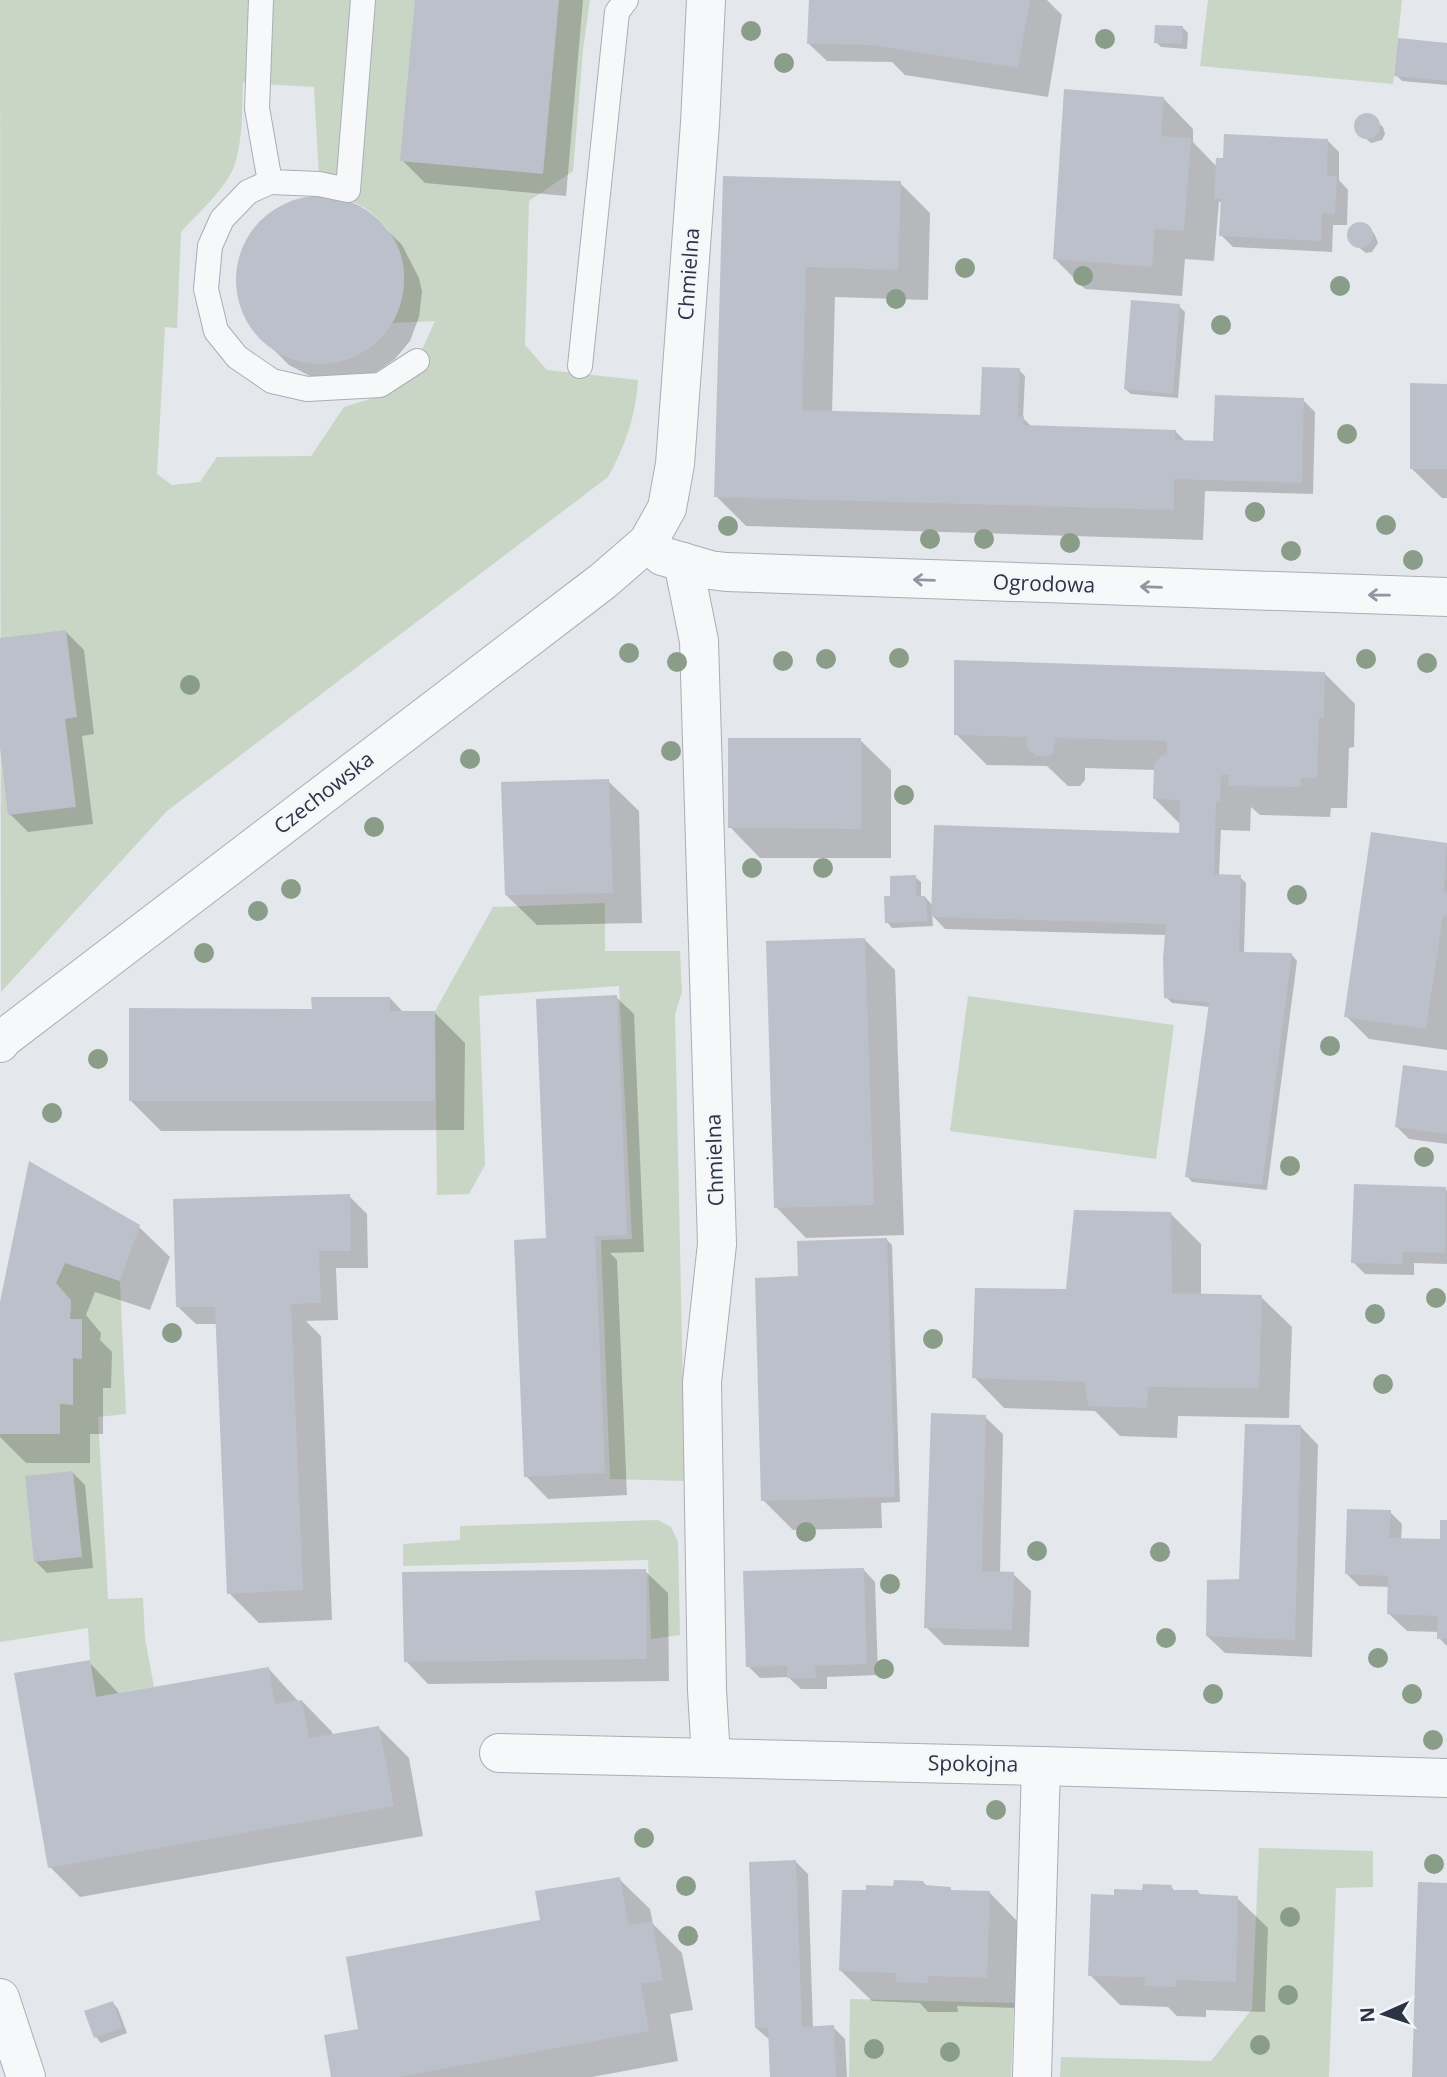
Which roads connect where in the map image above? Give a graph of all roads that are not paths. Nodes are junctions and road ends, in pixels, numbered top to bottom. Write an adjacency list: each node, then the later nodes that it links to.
1 (261, 0): 5 (lane)
2 (363, 0): 5 (lane)
3 (626, 0): 7 (lane)
4 (706, 0): 8 (street, Chmielna)
5 (270, 182): 6 (lane)
6 (417, 361)
7 (580, 366)
8 (648, 542): 9 (street, Ogrodowa); 11 (street, Czechowska)
9 (683, 562): 10 (street, Ogrodowa, one-way to 9); 13 (street, Chmielna)
10 (1447, 597)
11 (1, 1038)
12 (499, 1753): 13 (street, Spokojna)
13 (711, 1758): 14 (street, Spokojna)
14 (1041, 1766): 15 (street, Spokojna); 18 (street)
15 (1447, 1778)
16 (0, 1998): 17 (street)
17 (26, 2077)
18 (1032, 2077)

